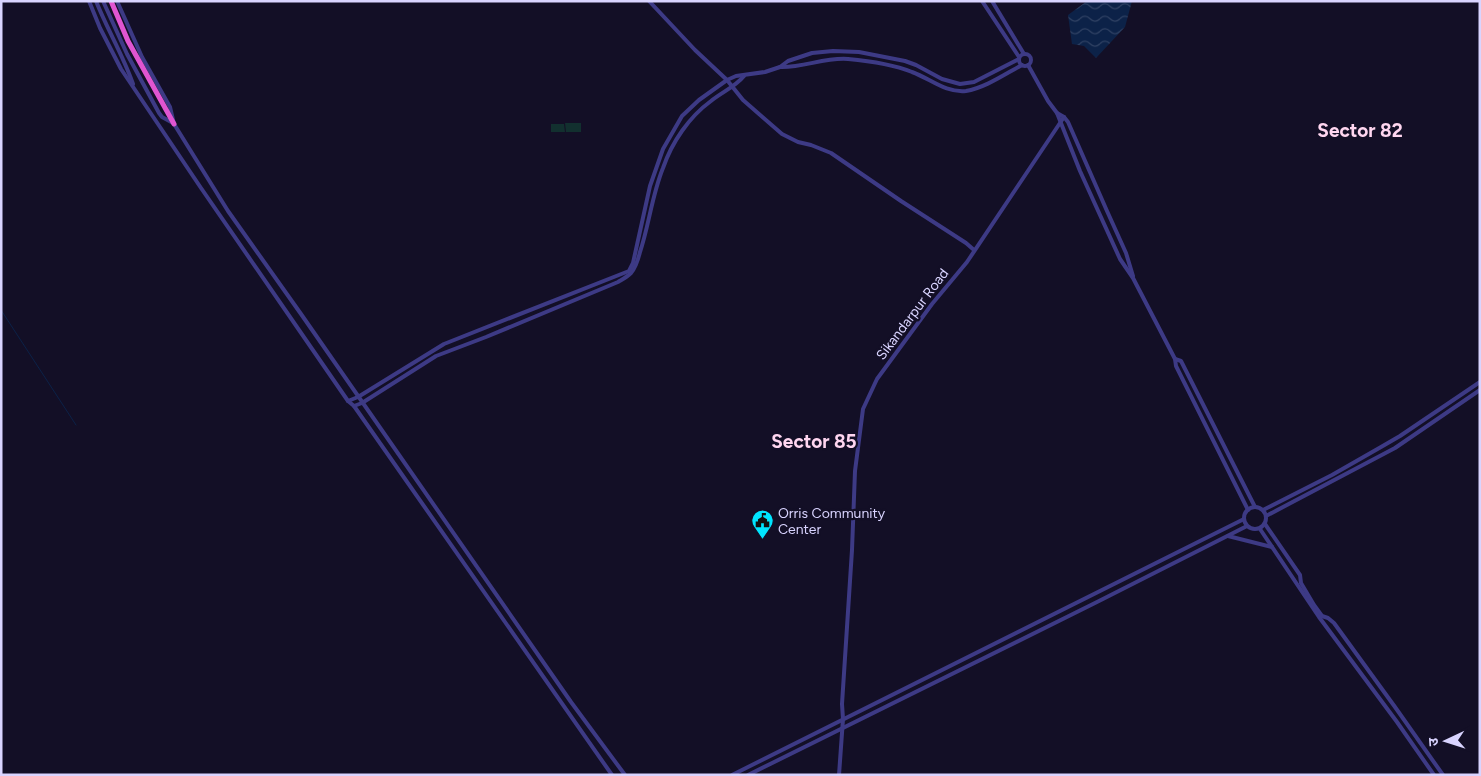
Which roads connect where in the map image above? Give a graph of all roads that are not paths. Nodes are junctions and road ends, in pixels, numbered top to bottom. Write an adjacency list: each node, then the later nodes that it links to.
1 (89, 1): 17 (street)
2 (96, 1): 17 (street)
3 (103, 1): 21 (street)
4 (111, 1): 21 (highway)
5 (117, 1): 21 (street)
6 (649, 1): 15 (street)
7 (982, 1): 10 (street)
8 (992, 1): 9 (street)
9 (1024, 54): 10 (street); 12 (street)
10 (1019, 58): 11 (street); 13 (street)
11 (1022, 65): 12 (street); 13 (street)
12 (1028, 65): 18 (street)
13 (780, 67): 14 (street)
14 (744, 76): 15 (street); 16 (street)
15 (727, 80): 16 (street); 27 (street)
16 (732, 86): 22 (street); 29 (street)
17 (134, 88): 28 (street)
18 (1057, 113): 19 (street); 20 (street)
19 (1064, 117): 20 (street, Sikandarpur Road); 23 (street)
20 (1060, 122): 22 (street, Sikandarpur Road); 23 (street)
21 (174, 124): 27 (street)
22 (974, 250): 45 (street, Sikandarpur Road)
23 (1133, 278): 24 (street)
24 (1176, 360): 31 (street); 32 (street)
25 (1480, 382): 33 (street)
26 (1480, 390): 34 (street)
27 (358, 396): 28 (street); 29 (street)
28 (348, 400): 30 (street)
29 (362, 403): 30 (street); 43 (street)
30 (354, 406): 44 (street)
31 (1255, 507): 32 (street); 33 (street)
32 (1248, 510): 35 (street)
33 (1262, 510): 34 (street)
34 (1266, 516): 36 (street)
35 (1244, 519): 37 (street); 41 (street)
36 (1265, 524): 38 (street); 53 (street)
37 (1247, 526): 38 (street); 39 (street)
38 (1260, 529): 40 (street)
39 (1228, 536): 40 (street); 42 (street)
40 (1272, 547): 52 (street)
41 (1148, 566): 42 (street); 45 (street)
42 (1153, 574): 46 (street)
43 (500, 600): 44 (street); 48 (street)
44 (493, 605): 47 (street)
45 (843, 719): 46 (street, Sikandarpur Road); 49 (street)
46 (843, 728): 50 (street); 51 (street, Sikandarpur Road)
47 (612, 775)
48 (624, 775)
49 (732, 775)
50 (748, 775)
51 (839, 775)
52 (1434, 775)
53 (1442, 775)

